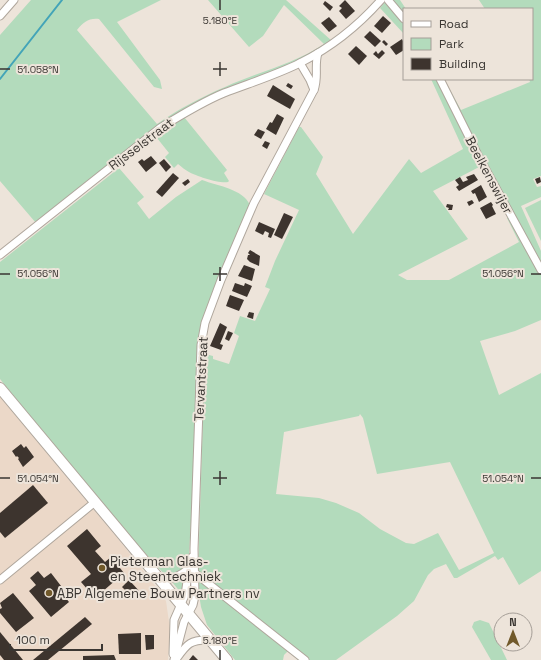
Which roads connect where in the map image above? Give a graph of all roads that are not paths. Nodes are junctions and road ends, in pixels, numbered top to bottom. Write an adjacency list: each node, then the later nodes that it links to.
1 (14, 0): 4 (street)
2 (381, 0): 6 (street)
3 (388, 0): 5 (street)
4 (0, 16)
5 (403, 18)
6 (318, 53): 7 (street); 9 (street, Tervantstraat)
7 (300, 63): 9 (street); 10 (street, Rijsselstraat)
8 (441, 80): 11 (street, Beelkenswijer)
9 (314, 90): 14 (street, Tervantstraat)
10 (0, 255)
11 (541, 270)
12 (0, 388): 13 (main road)
13 (95, 502): 17 (street); 18 (main road)
14 (194, 549): 15 (street, Tervantstraat); 16 (street, Tervantstraat)
15 (189, 568): 18 (street); 19 (street, Tervantstraat)
16 (194, 573): 20 (street, Tervantstraat); 24 (street)
17 (0, 580)
18 (161, 581): 19 (main road)
19 (180, 604): 20 (main road); 22 (street, Tervantstraat)
20 (189, 615): 21 (main road); 22 (street, Tervantstraat)
21 (210, 640): 22 (street); 23 (main road)
22 (174, 660)
23 (227, 660)
24 (305, 660)

